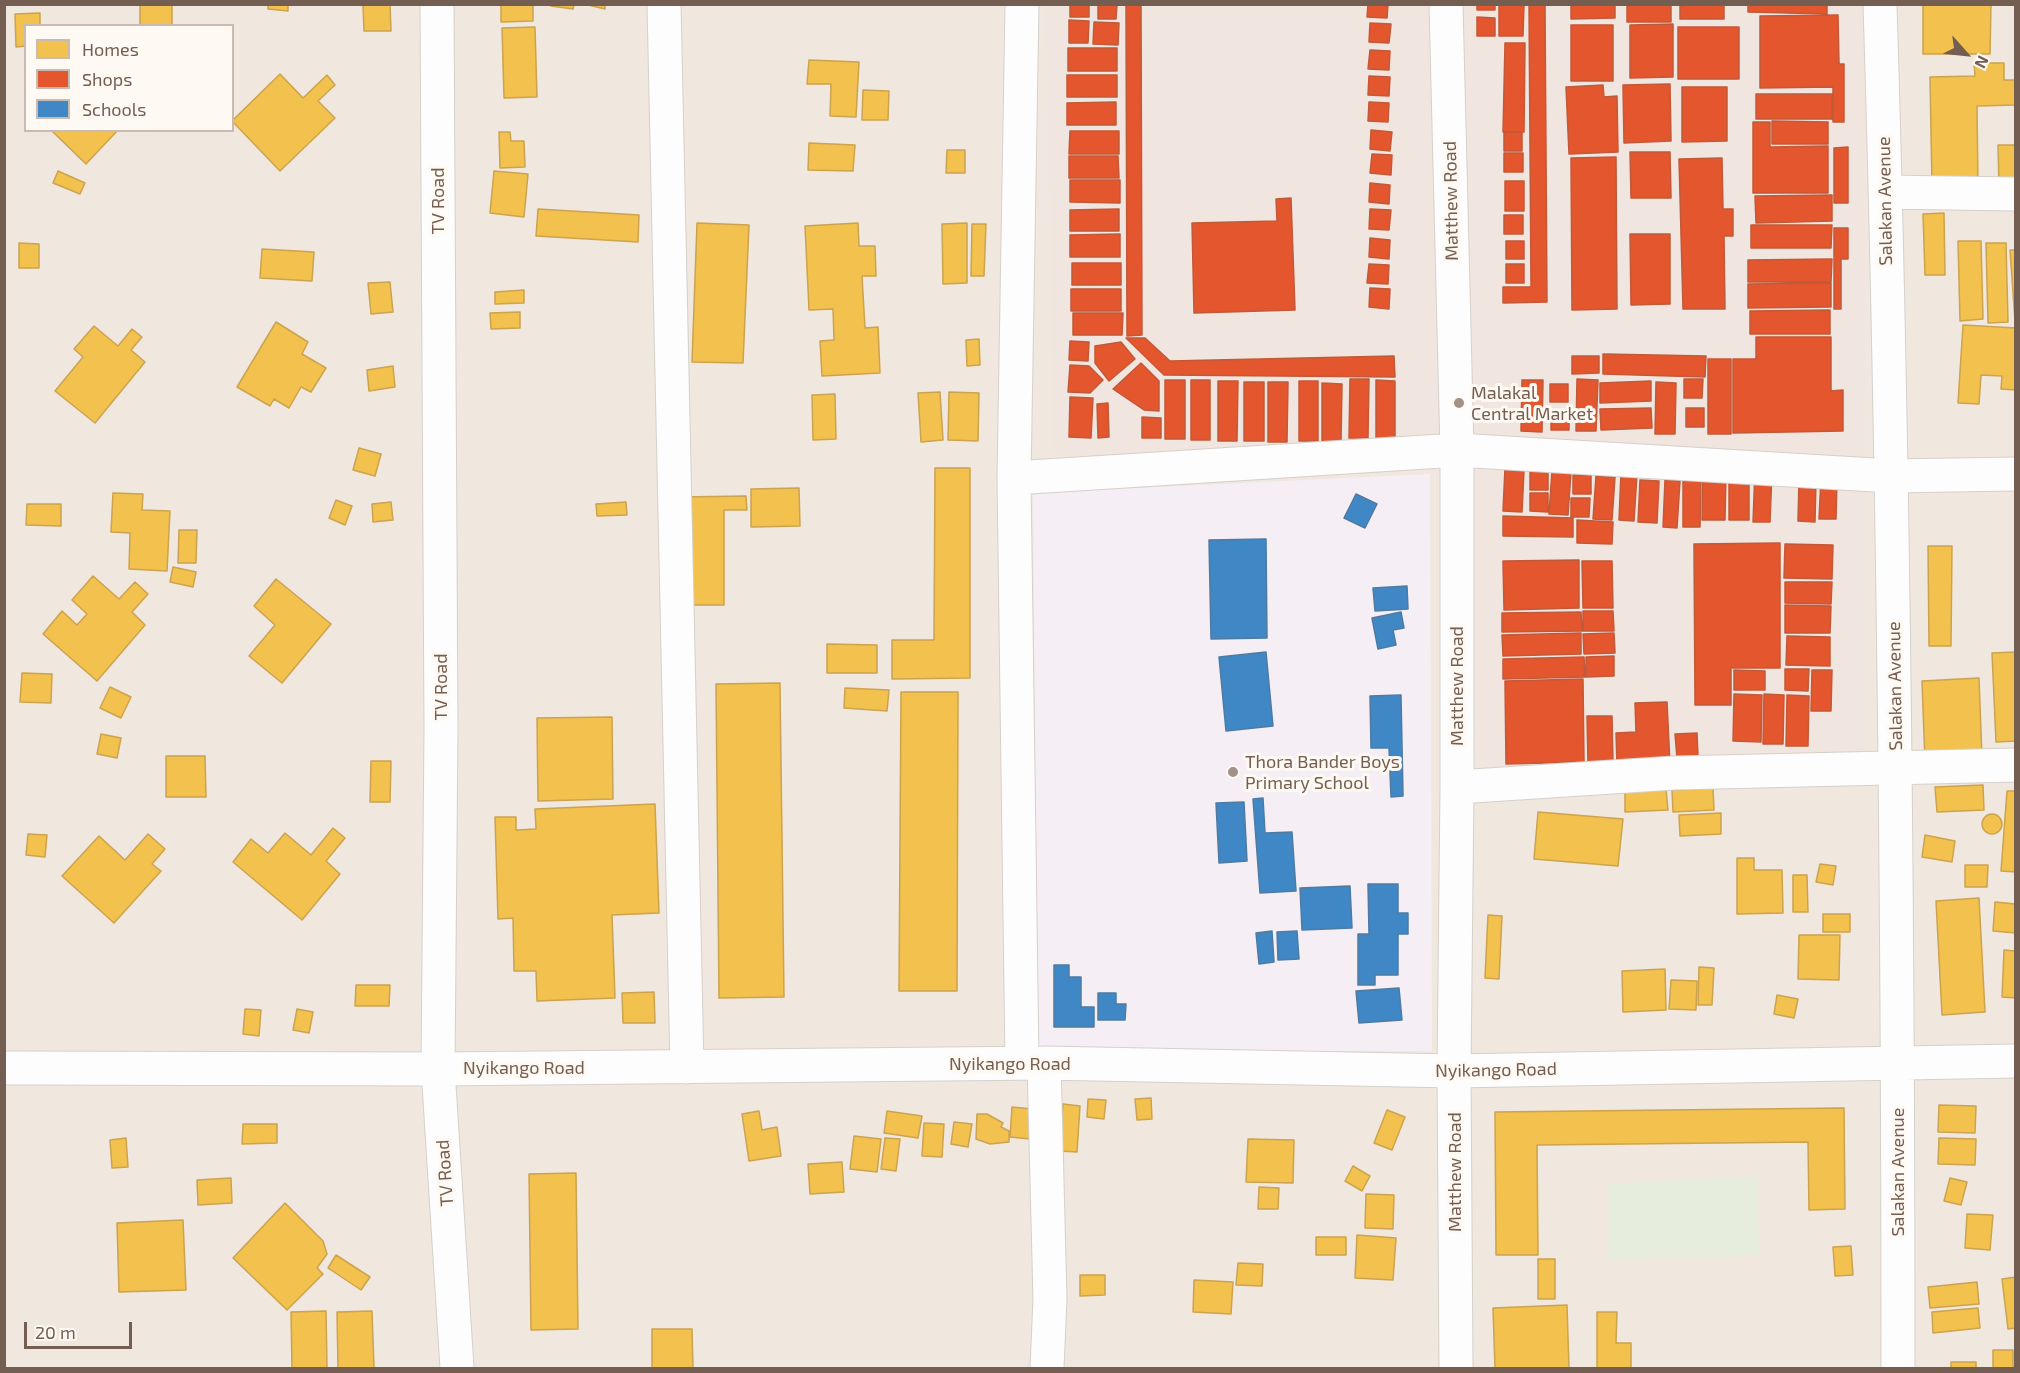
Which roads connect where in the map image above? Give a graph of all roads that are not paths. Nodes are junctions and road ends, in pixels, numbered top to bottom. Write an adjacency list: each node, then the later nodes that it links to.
1 (438, 4): 20 (street, TV Road)
2 (664, 4): 18 (street)
3 (1022, 4): 11 (street)
4 (1446, 4): 8 (street, Matthew Road)
5 (1880, 4): 6 (street, Salakan Avenue)
6 (1885, 192): 7 (street); 10 (street, Salakan Avenue)
7 (2016, 194)
8 (1457, 450): 10 (street); 11 (street); 14 (street, Matthew Road)
9 (2016, 474): 10 (street)
10 (1891, 476): 13 (street, Salakan Avenue)
11 (1014, 478): 16 (street)
12 (2016, 765): 13 (street)
13 (1896, 768): 14 (street); 17 (street, Salakan Avenue)
14 (1457, 787): 21 (street, Matthew Road)
15 (2016, 1061): 17 (street, Nyikango Road)
16 (1033, 1063): 18 (street, Nyikango Road); 21 (street, Nyikango Road); 23 (street)
17 (1898, 1064): 21 (street, Nyikango Road); 25 (street, Salakan Avenue)
18 (687, 1067): 20 (street, Nyikango Road)
19 (4, 1068): 20 (street, Nyikango Road)
20 (438, 1069): 22 (street, TV Road)
21 (1454, 1071): 24 (street, Matthew Road)
22 (457, 1368)
23 (1047, 1368)
24 (1456, 1368)
25 (1898, 1368)

